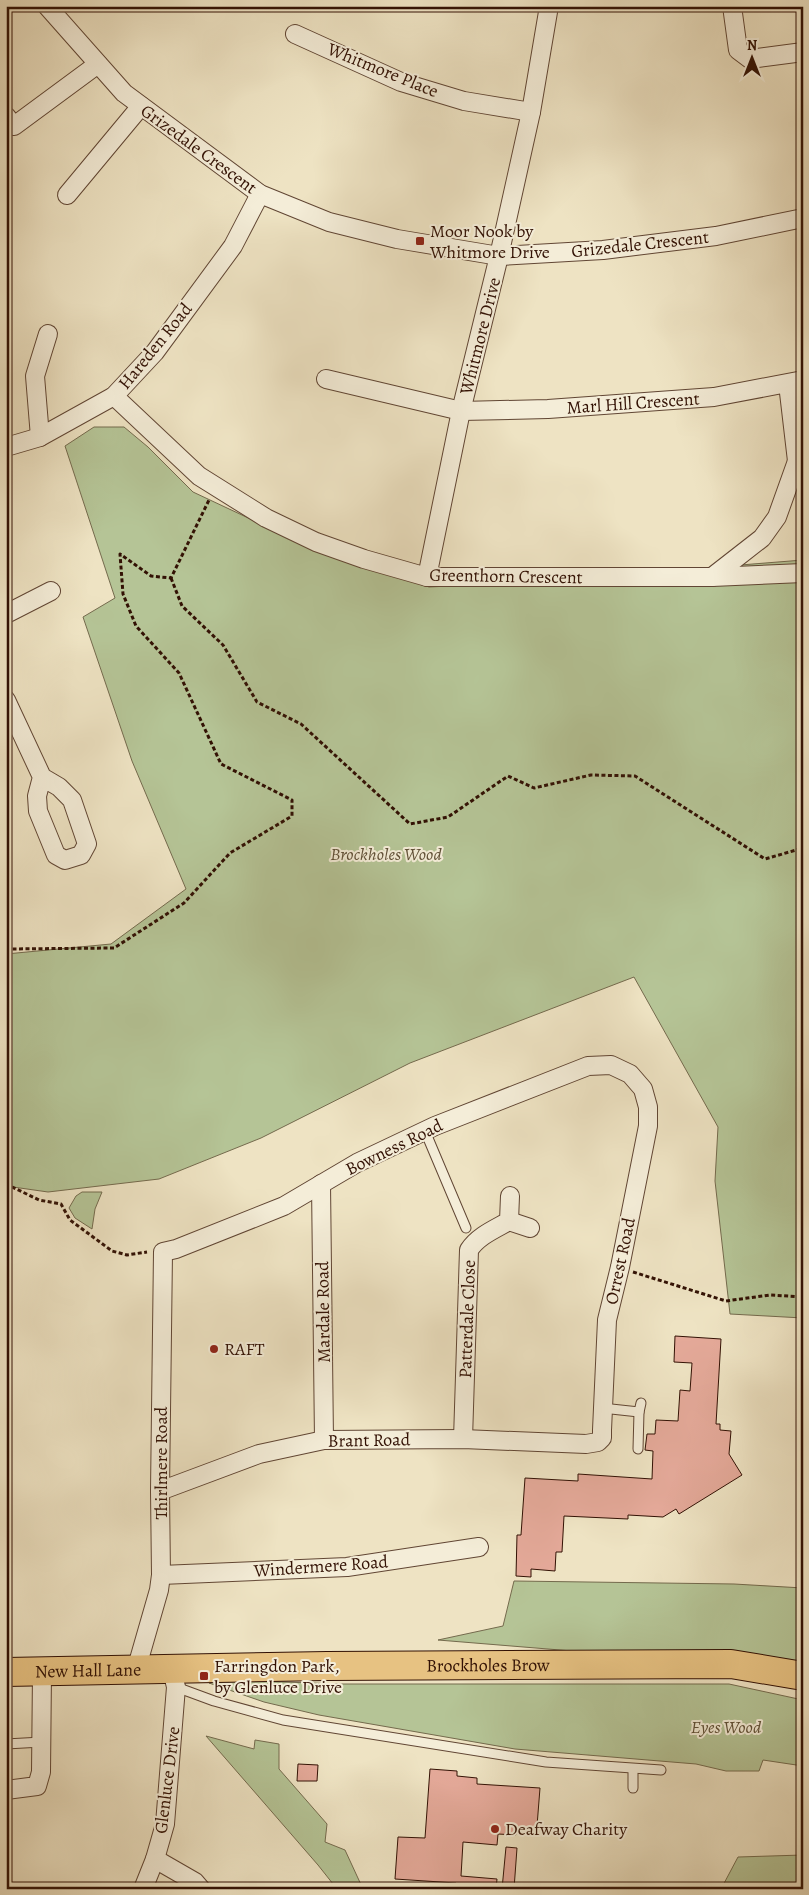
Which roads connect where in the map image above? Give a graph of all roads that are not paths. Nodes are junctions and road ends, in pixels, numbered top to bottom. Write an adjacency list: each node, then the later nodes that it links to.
1 (47, 6): 6 (street, Grizedale Crescent)
2 (549, 6): 8 (street, Whitmore Drive)
3 (732, 6): 5 (street)
4 (295, 34): 8 (street, Whitmore Place)
5 (803, 52)
6 (98, 64): 7 (street, Grizedale Crescent); 9 (street)
7 (141, 106): 10 (street, Grizedale Crescent); 11 (street)
8 (531, 112): 13 (street, Whitmore Drive)
9 (6, 116)
10 (260, 194): 13 (street, Grizedale Crescent); 17 (street, Hareden Road)
11 (67, 195)
12 (803, 218): 13 (street, Grizedale Crescent)
13 (499, 256): 18 (street, Whitmore Drive)
14 (48, 334): 19 (street)
15 (326, 379): 18 (street, Marl Hill Crescent)
16 (795, 382): 18 (street, Marl Hill Crescent); 21 (street)
17 (114, 396): 19 (street, Hareden Road); 23 (street, Greenthorn Crescent)
18 (461, 411): 23 (street, Whitmore Drive)
19 (40, 436): 20 (street, Hareden Road)
20 (6, 446)
21 (800, 466): 24 (street)
22 (803, 573): 24 (street, Greenthorn Crescent)
23 (427, 577): 24 (street, Greenthorn Crescent)
24 (712, 577)
25 (51, 592): 26 (street)
26 (6, 614)
27 (6, 700): 28 (street)
28 (42, 777)
29 (630, 1074): 30 (street, Bowness Road); 37 (street, Orrest Road)
30 (425, 1131): 31 (street, Bowness Road); 34 (lane)
31 (321, 1184): 36 (street, Bowness Road); 39 (street, Mardale Road)
32 (510, 1196): 33 (street)
33 (509, 1221): 35 (street); 38 (street, Patterdale Close)
34 (466, 1228)
35 (530, 1228)
36 (162, 1252): 42 (street, Thirlmere Road)
37 (602, 1408): 40 (street, Orrest Road); 41 (lane)
38 (463, 1439): 39 (street, Brant Road); 40 (street, Brant Road)
39 (324, 1440): 42 (street, Brant Road)
40 (586, 1444)
41 (638, 1449)
42 (160, 1491): 44 (street, Thirlmere Road)
43 (479, 1546): 44 (street, Windermere Road)
44 (161, 1575): 45 (street, Thirlmere Road)
45 (136, 1670): 47 (highway, New Hall Lane); 49 (highway, New Hall Lane)
46 (6, 1672): 47 (highway, New Hall Lane)
47 (42, 1672): 50 (street)
48 (803, 1676): 49 (highway, Brockholes Brow)
49 (174, 1678): 52 (lane); 56 (street, Glenluce Drive)
50 (42, 1742): 51 (lane); 55 (street)
51 (6, 1744)
52 (633, 1769): 53 (lane); 54 (lane)
53 (661, 1770)
54 (633, 1788)
55 (6, 1790)
56 (155, 1858): 57 (street, Glenluce Drive); 58 (street)
57 (143, 1889)
58 (201, 1889)

